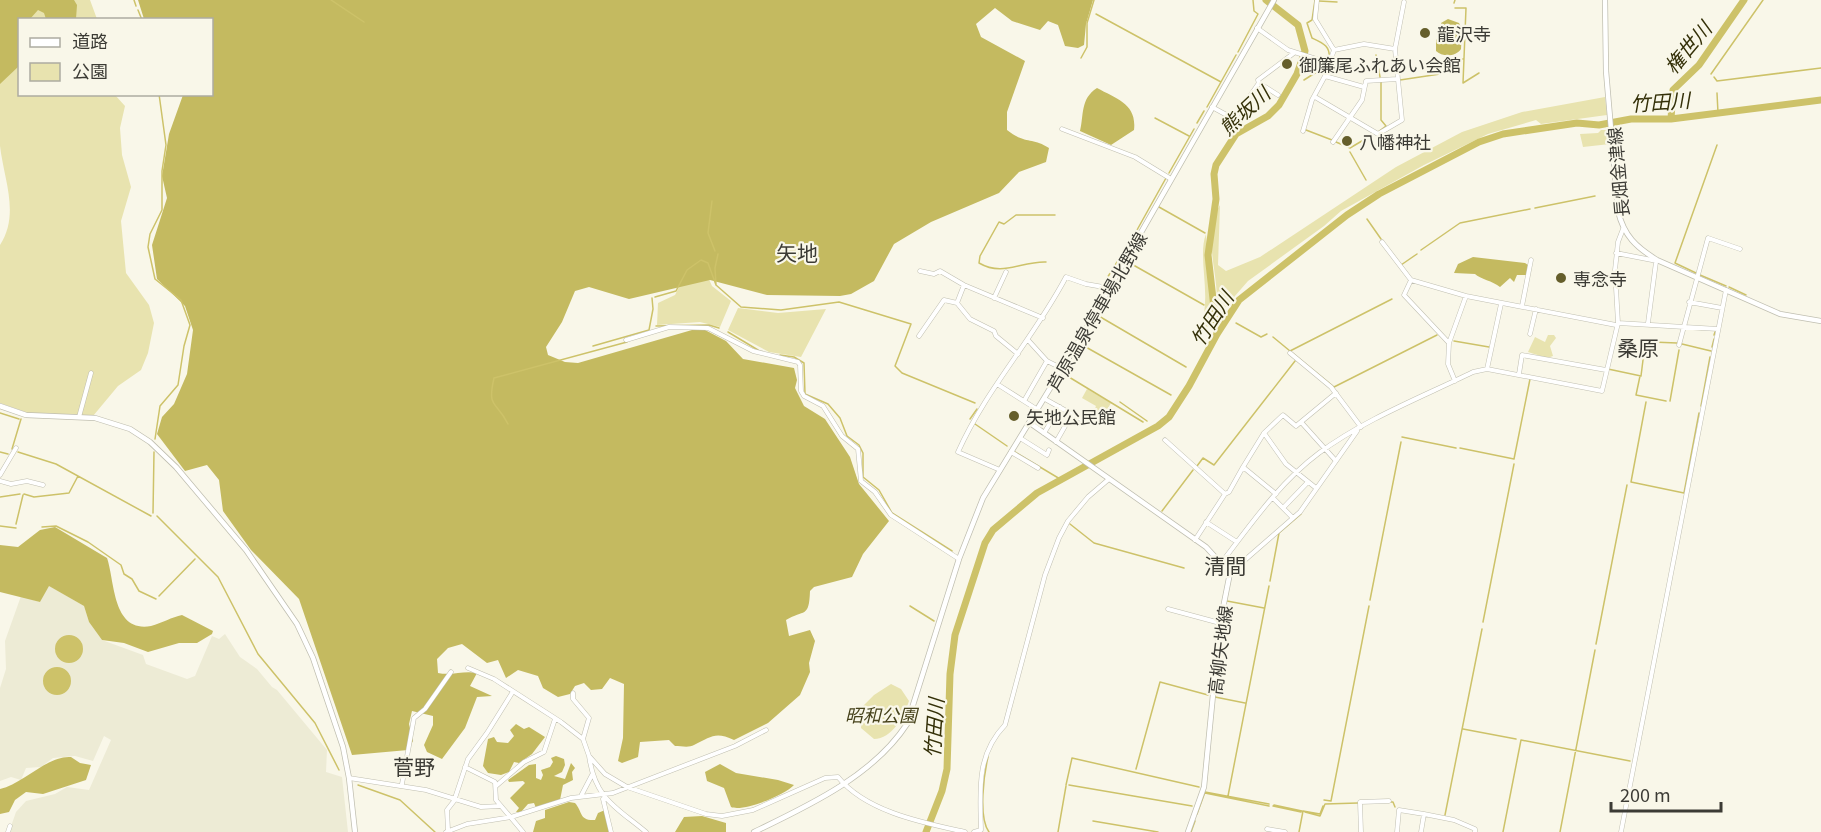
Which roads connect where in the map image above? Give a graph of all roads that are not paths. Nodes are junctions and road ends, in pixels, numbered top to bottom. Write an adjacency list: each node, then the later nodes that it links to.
1 (1317, 0): 7 (street)
2 (1605, 0): 22 (main road, 長畑金津線)
3 (1273, 1): 5 (main road, 芦原温泉停車場北野線)
4 (1404, 2): 6 (street)
5 (1257, 28): 8 (street); 16 (main road, 芦原温泉停車場北野線)
6 (1395, 49): 7 (street); 11 (street)
7 (1334, 50): 9 (street)
8 (1294, 53): 9 (street); 12 (street)
9 (1329, 63): 10 (street)
10 (1325, 76): 13 (street); 15 (street)
11 (1397, 79): 13 (street); 17 (street)
12 (1259, 83): 14 (street); 16 (street)
13 (1364, 87): 17 (street)
14 (1278, 95)
15 (1315, 97): 17 (street); 19 (street)
16 (1212, 107): 21 (main road, 芦原温泉停車場北野線)
17 (1351, 119): 20 (street)
18 (1062, 129): 21 (street)
19 (1303, 131)
20 (1333, 142)
21 (1171, 179): 33 (main road, 芦原温泉停車場北野線)
22 (1623, 229): 25 (street); 27 (main road, 長畑金津線)
23 (1382, 242): 31 (street)
24 (1740, 249): 30 (street)
25 (1616, 253): 27 (street); 46 (street)
26 (1531, 260): 40 (street)
27 (1657, 261): 30 (main road, 長畑金津線); 45 (street)
28 (920, 271): 32 (street)
29 (1006, 272): 36 (street)
30 (1696, 277): 34 (main road, 長畑金津線); 37 (street)
31 (1412, 280): 35 (street); 53 (street)
32 (964, 285): 36 (street); 38 (street)
33 (1109, 288): 43 (street); 58 (main road, 芦原温泉停車場北野線)
34 (1726, 290): 41 (street); 44 (main road, 長畑金津線)
35 (1466, 296): 39 (street); 53 (street)
36 (994, 298): 43 (street)
37 (1689, 302): 41 (street); 47 (street)
38 (957, 303): 50 (street); 56 (street)
39 (1501, 304): 40 (street); 59 (street)
40 (1522, 306): 42 (street)
41 (1722, 308): 48 (street)
42 (1536, 309): 46 (street); 49 (street)
43 (1043, 318): 52 (street)
44 (1821, 321)
45 (1648, 323): 46 (street); 47 (street)
46 (1617, 324): 60 (street)
47 (1683, 326): 48 (street); 54 (street)
48 (1718, 329): 149 (street)
49 (1530, 334)
50 (919, 336)
51 (626, 340): 105 (street)
52 (1028, 340): 56 (street); 57 (street)
53 (1449, 343): 63 (street)
54 (1679, 345)
55 (1290, 353): 65 (street)
56 (1018, 354): 64 (street)
57 (1047, 361): 58 (street); 67 (street)
58 (1063, 369): 66 (main road, 芦原温泉停車場北野線)
59 (1487, 369): 62 (street); 63 (street)
60 (1606, 370): 62 (street); 62 (street)
61 (91, 373): 72 (street)
62 (1519, 374)
63 (1455, 381): 76 (street)
64 (997, 384): 67 (street); 89 (street)
65 (1336, 393): 74 (street); 76 (street)
66 (1045, 399): 69 (street); 70 (main road, 芦原温泉停車場北野線)
67 (1024, 401): 70 (street)
68 (0, 406): 72 (main road)
69 (1060, 407): 71 (street); 77 (street)
70 (1038, 410): 75 (main road, 芦原温泉停車場北野線)
71 (1072, 414): 73 (street); 81 (street)
72 (79, 417): 120 (main road)
73 (1086, 422)
74 (1301, 422): 78 (street); 83 (street)
75 (1030, 423): 77 (main road); 79 (main road, 芦原温泉停車場北野線)
76 (1359, 429): 83 (street); 86 (street)
77 (1044, 433): 81 (main road)
78 (1264, 433): 87 (street); 90 (street)
79 (1020, 438): 84 (street); 85 (main road, 芦原温泉停車場北野線)
80 (1165, 440): 97 (street)
81 (1056, 442): 92 (main road)
82 (16, 448): 91 (street)
83 (1324, 449): 86 (street); 90 (street)
84 (1049, 450)
85 (1011, 452): 88 (street); 89 (main road, 芦原温泉停車場北野線)
86 (1336, 461): 96 (street)
87 (1243, 467): 97 (street); 98 (street)
88 (1038, 468)
89 (1000, 470): 105 (main road, 芦原温泉停車場北野線)
90 (1297, 473): 94 (street); 98 (street)
91 (0, 475)
92 (1107, 477): 103 (main road); 142 (street)
93 (0, 481): 95 (street)
94 (1308, 482): 96 (street); 100 (street)
95 (43, 485)
96 (1316, 488): 101 (street)
97 (1225, 494): 102 (street)
98 (1276, 494): 99 (street)
99 (1273, 498): 100 (street); 104 (street)
100 (1283, 508): 101 (street)
101 (1293, 518): 107 (street)
102 (1206, 522): 103 (street); 104 (street)
103 (1195, 540): 106 (main road)
104 (1237, 542): 106 (street)
105 (959, 559): 121 (main road, 芦原温泉停車場北野線)
106 (1222, 562): 107 (main road)
107 (1230, 573): 109 (main road, 高柳矢地線)
108 (1168, 609): 109 (street)
109 (1220, 623): 143 (main road, 高柳矢地線)
110 (468, 668): 112 (street)
111 (451, 672): 122 (street)
112 (512, 693): 114 (street); 118 (street)
113 (573, 693): 116 (street)
114 (555, 719): 116 (street); 123 (street)
115 (766, 730): 124 (street)
116 (583, 739): 117 (street)
117 (589, 756): 119 (street); 124 (street)
118 (465, 767): 123 (street); 127 (street)
119 (592, 775): 125 (street); 126 (street)
120 (349, 778): 122 (street); 136 (main road)
121 (843, 783): 124 (street); 140 (main road, 芦原温泉停車場北野線); 141 (street)
122 (402, 784): 127 (street)
123 (496, 786): 129 (street)
124 (627, 787): 125 (street)
125 (601, 795): 126 (street); 138 (street); 139 (street)
126 (580, 797): 131 (street)
127 (454, 801): 129 (street); 134 (street)
128 (1389, 801): 145 (street)
129 (500, 806): 131 (street)
130 (1424, 814): 146 (street); 147 (street); 148 (street)
131 (511, 817): 134 (street); 137 (street)
132 (10, 826): 135 (street)
133 (1267, 829): 144 (street)
134 (447, 831)
135 (8, 832)
136 (355, 832)
137 (523, 832)
138 (611, 832)
139 (646, 832)
140 (754, 832)
141 (965, 832)
142 (974, 832)
143 (1188, 832)
144 (1285, 832)
145 (1361, 832)
146 (1397, 832)
147 (1421, 832)
148 (1475, 832)
149 (1621, 832)

